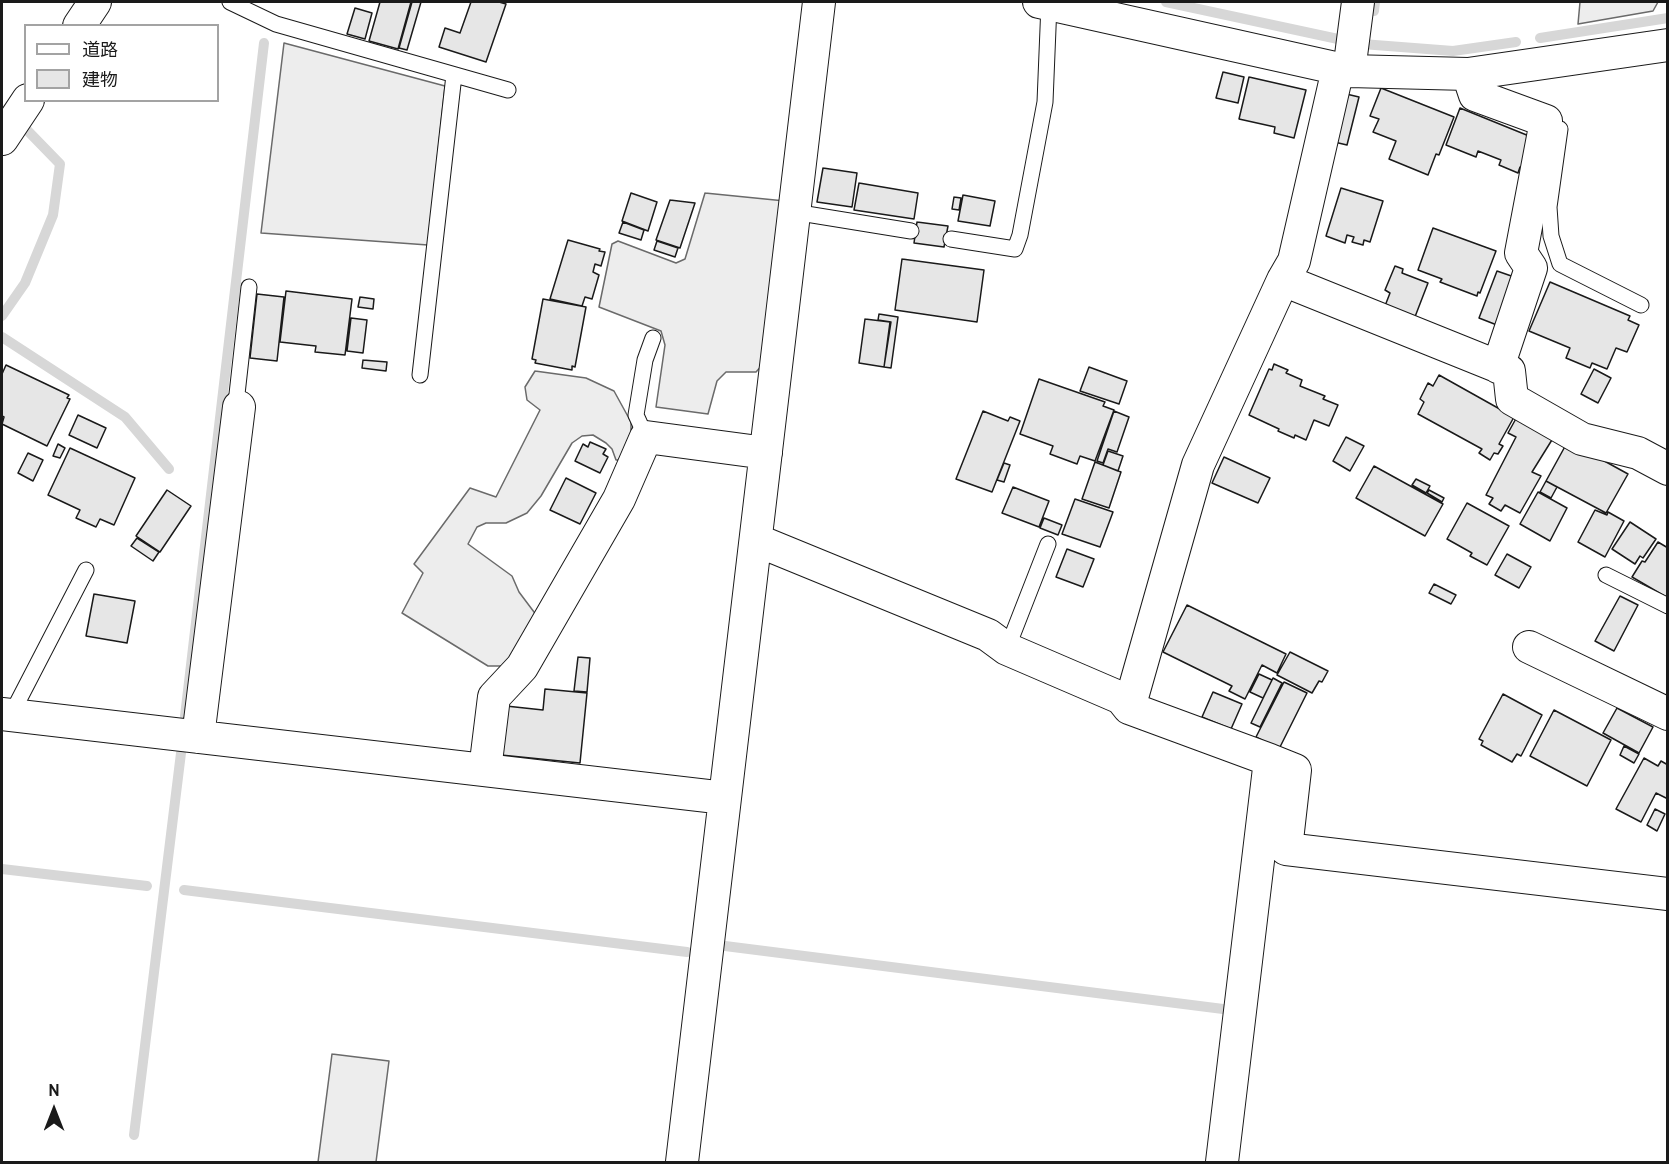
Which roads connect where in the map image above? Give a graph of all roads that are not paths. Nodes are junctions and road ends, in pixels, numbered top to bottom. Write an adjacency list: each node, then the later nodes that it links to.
1 (95, 2): 6 (street)
2 (230, 2): 10 (lane)
3 (819, 2): 15 (street)
4 (1358, 2): 8 (street)
5 (1044, 3): 8 (street); 17 (lane)
6 (80, 24)
7 (1668, 45): 9 (street)
8 (1344, 70): 9 (street); 18 (street)
9 (1468, 74): 13 (street)
10 (454, 75): 11 (lane); 23 (lane)
11 (508, 90)
12 (27, 102): 14 (street)
13 (1546, 121): 20 (lane); 22 (street)
14 (2, 139)
15 (794, 212): 16 (lane); 26 (street)
16 (911, 231)
17 (951, 238)
18 (1283, 280): 22 (street); 35 (street)
19 (249, 287): 24 (lane)
20 (1641, 304)
21 (653, 338): 25 (lane)
22 (1498, 367): 27 (street)
23 (420, 375)
24 (239, 407): 38 (street)
25 (646, 437): 26 (street); 40 (street)
26 (766, 453): 28 (street)
27 (1668, 469)
28 (756, 540): 34 (street); 41 (street)
29 (1048, 544): 34 (lane)
30 (87, 570): 37 (lane)
31 (1606, 575): 32 (lane)
32 (1668, 606)
33 (1529, 647): 36 (street)
34 (1007, 649): 35 (street)
35 (1129, 708): 39 (street)
36 (1668, 714)
37 (6, 715): 38 (street)
38 (198, 737): 40 (street)
39 (1270, 760): 42 (street); 44 (street)
40 (485, 770): 41 (street)
41 (725, 798): 43 (street)
42 (1668, 894)
43 (682, 1162)
44 (1222, 1162)

